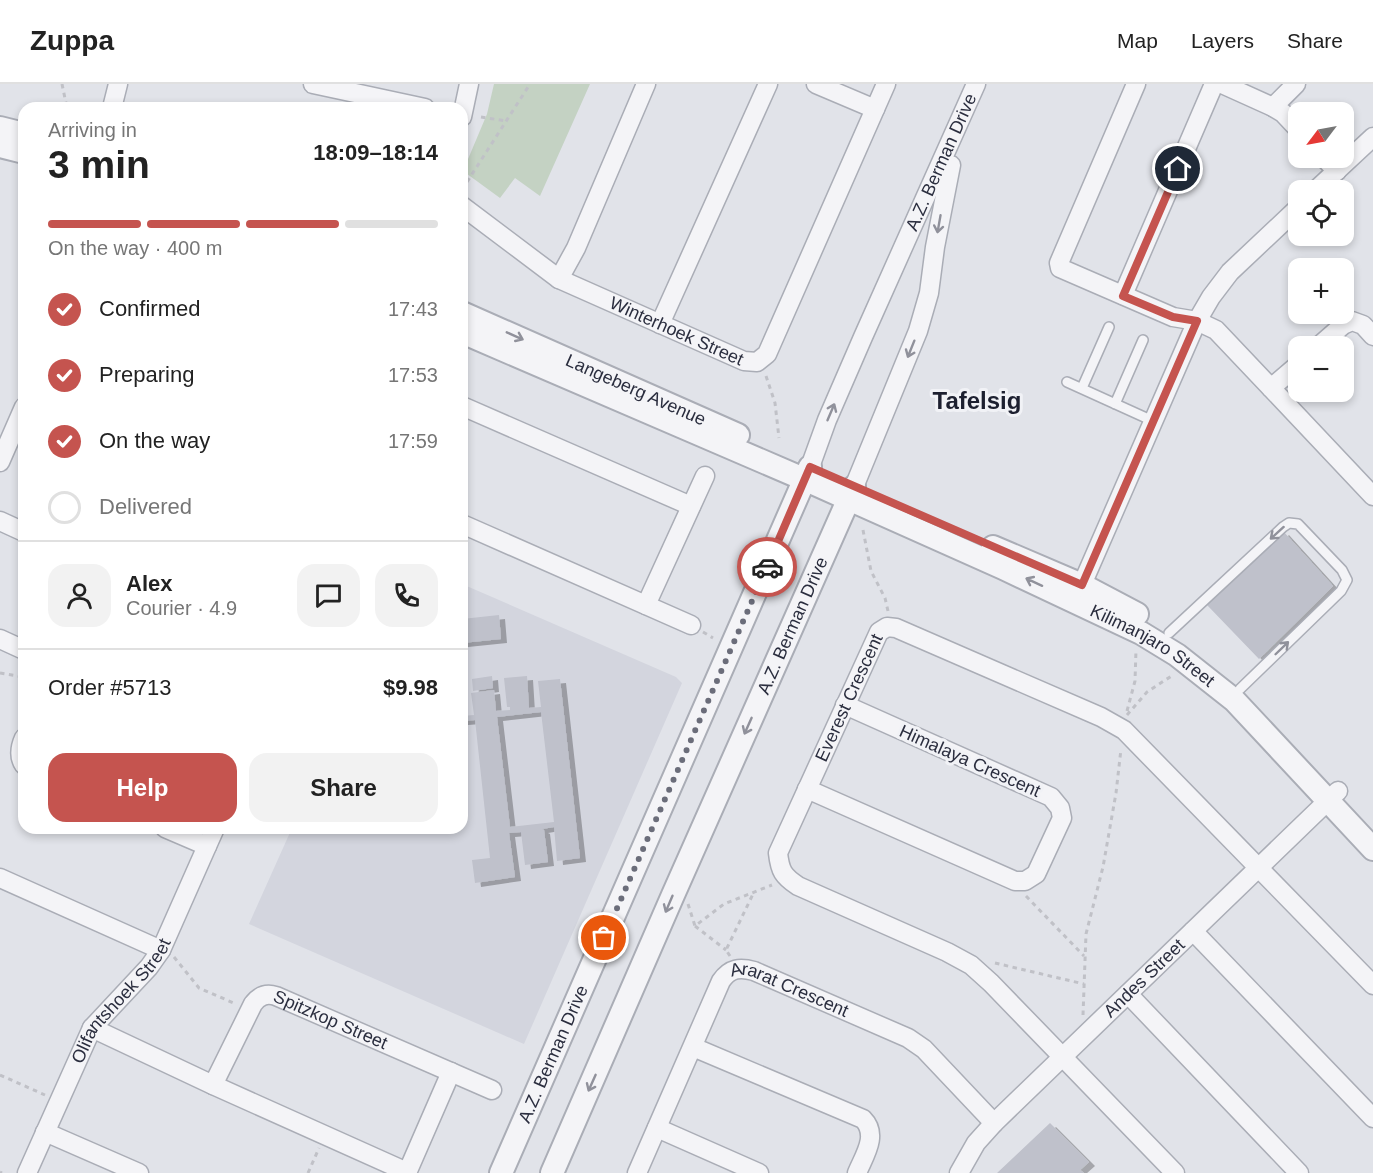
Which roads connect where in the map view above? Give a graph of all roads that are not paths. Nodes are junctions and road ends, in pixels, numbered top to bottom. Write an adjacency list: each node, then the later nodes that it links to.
1 (118, 84): 13 (street)
2 (313, 84): 14 (street)
3 (469, 84): 15 (street)
4 (646, 84): 30 (street)
5 (768, 84): 34 (street)
6 (816, 84): 18 (street)
7 (886, 84): 18 (street, Winterhoek Street)
8 (976, 84): 16 (street)
9 (1136, 84): 31 (street)
10 (1214, 84): 31 (street)
11 (1222, 84): 17 (street)
12 (1296, 84): 17 (street)
13 (114, 102)
14 (397, 102)
15 (468, 102)
16 (966, 105): 49 (street, A.Z. Berman Drive, one-way to 16); 51 (street, A.Z. Berman Drive, one-way to 51)
17 (1273, 107): 19 (street)
18 (875, 110): 34 (street, Winterhoek Street)
19 (1288, 119)
20 (0, 128): 21 (street)
21 (18, 132)
22 (1373, 137): 26 (street)
23 (0, 146): 24 (street)
24 (18, 150)
25 (1334, 168): 26 (street)
26 (1337, 171): 27 (street)
27 (1327, 180)
28 (468, 211): 30 (street, Winterhoek Street)
29 (1288, 217): 33 (street)
30 (559, 279): 34 (street, Winterhoek Street)
31 (1123, 296): 33 (street)
32 (468, 316): 49 (street, Langeberg Avenue, one-way to 49)
33 (1197, 321): 43 (street); 46 (street)
34 (660, 324)
35 (1109, 327): 42 (lane)
36 (468, 334): 49 (street, Langeberg Avenue)
37 (1330, 336): 38 (street)
38 (1373, 336)
39 (1143, 340): 44 (lane)
40 (1288, 373): 43 (street)
41 (1067, 382): 42 (lane)
42 (1082, 388): 44 (lane)
43 (1271, 388): 52 (street)
44 (1115, 404): 46 (lane)
45 (468, 409): 53 (street)
46 (1153, 421): 57 (street)
47 (18, 422): 48 (street)
48 (0, 462)
49 (808, 473): 51 (street, Kilimanjaro Street); 91 (street, A.Z. Berman Drive)
50 (705, 476): 53 (street)
51 (852, 493): 57 (street, Kilimanjaro Street); 92 (street, A.Z. Berman Drive, one-way to 92)
52 (1373, 496)
53 (691, 506): 58 (street)
54 (0, 521): 56 (street)
55 (468, 527): 58 (street)
56 (18, 529)
57 (1078, 593): 60 (street, Kilimanjaro Street); 66 (street, Kilimanjaro Street)
58 (646, 605): 59 (street)
59 (691, 625)
60 (1169, 633): 63 (street, Kilimanjaro Street); 63 (lane, one-way to 60)
61 (0, 639): 62 (street)
62 (18, 647)
63 (1240, 689): 66 (street, Kilimanjaro Street)
64 (845, 705): 65 (street, Everest Crescent); 65 (street, Himalaya Crescent); 72 (street, Everest Crescent)
65 (807, 789): 80 (street, Everest Crescent)
66 (1333, 796): 67 (street, Kilimanjaro Street); 71 (street, Kilimanjaro Street); 72 (street, Andes Street)
67 (1373, 828)
68 (179, 834): 70 (street)
69 (212, 834): 70 (street, Olifantshoek Street)
70 (207, 846): 75 (street, Olifantshoek Street)
71 (1373, 849)
72 (1258, 868): 74 (street, Andes Street); 76 (street, Everest Crescent)
73 (0, 878): 75 (street)
74 (1193, 931): 77 (street, Andes Street); 84 (street)
75 (166, 952): 78 (street, Olifantshoek Street)
76 (1373, 985)
77 (1128, 994): 80 (street, Andes Street); 98 (street)
78 (92, 1028): 82 (street); 87 (street, Olifantshoek Street)
79 (693, 1047): 85 (street, Ararat Crescent); 86 (street, Ararat Crescent); 95 (street)
80 (1064, 1057): 85 (street, Andes Street); 97 (street, Everest Crescent)
81 (451, 1072): 82 (street, Spitzkop Street); 83 (street, Spitzkop Street); 88 (street)
82 (213, 1086): 88 (street)
83 (492, 1090)
84 (1373, 1118)
85 (994, 1123): 96 (street, Andes Street)
86 (657, 1128): 93 (street, Ararat Crescent); 94 (street)
87 (45, 1132): 89 (street, Olifantshoek Street); 90 (street)
88 (407, 1172)
89 (27, 1173)
90 (139, 1173)
91 (501, 1173)
92 (552, 1173)
93 (638, 1173)
94 (759, 1173)
95 (857, 1173)
96 (959, 1173)
97 (1175, 1173)
98 (1299, 1173)

